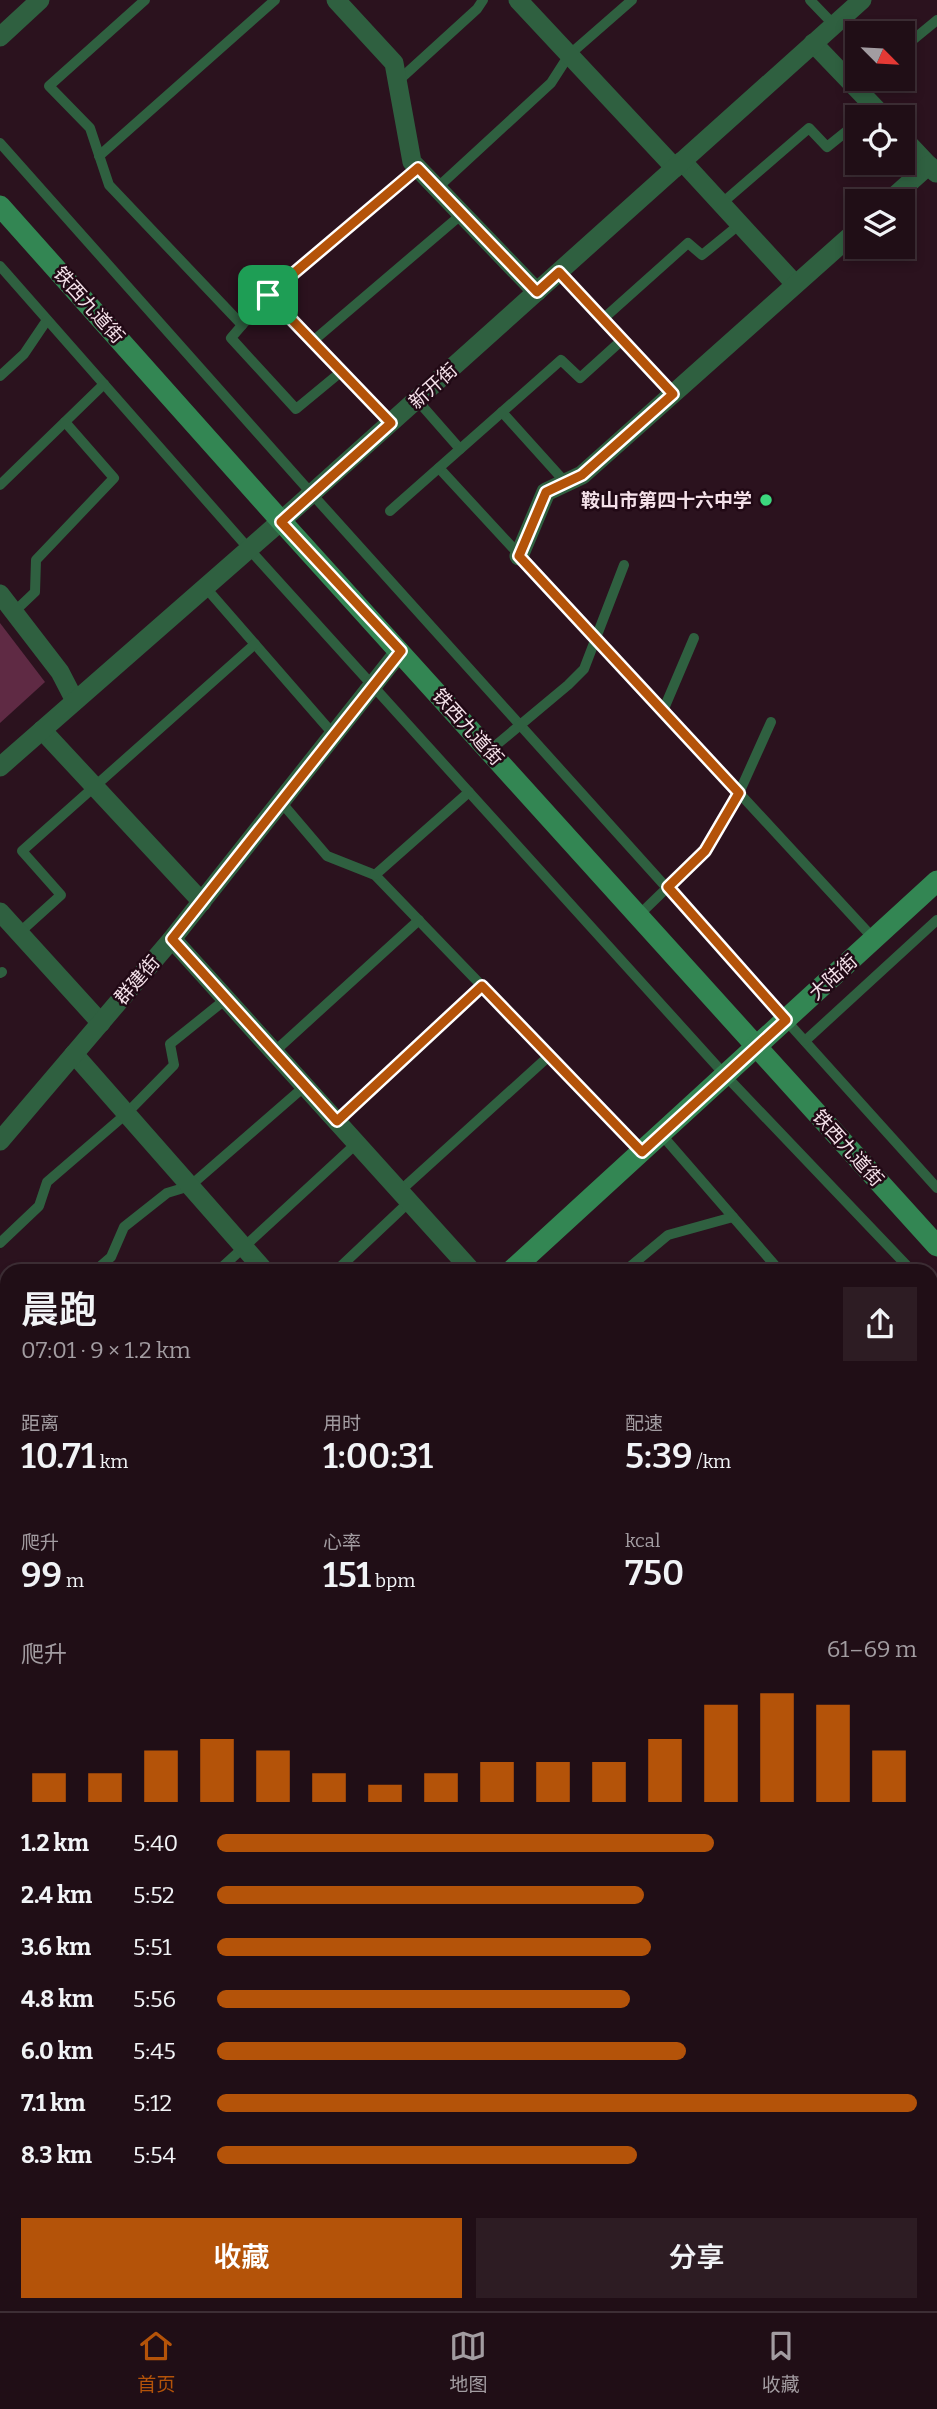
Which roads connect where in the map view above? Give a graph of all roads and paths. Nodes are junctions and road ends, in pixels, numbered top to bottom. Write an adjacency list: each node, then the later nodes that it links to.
1 (40, 0): 12 (street)
2 (145, 0): 21 (lane)
3 (275, 0): 21 (lane)
4 (336, 0): 17 (street)
5 (482, 0): 17 (lane)
6 (518, 0): 15 (street)
7 (632, 0): 15 (lane)
8 (810, 0): 11 (lane)
9 (862, 0): 11 (street, 新开街)
10 (937, 20): 13 (lane)
11 (834, 25): 14 (street, 新开街)
12 (0, 37)
13 (915, 38)
14 (813, 43): 16 (street); 22 (street, 新开街)
15 (569, 55): 22 (street); 25 (lane)
16 (845, 70)
17 (398, 81): 24 (street)
18 (845, 132): 27 (lane)
19 (0, 143): 54 (lane)
20 (915, 149): 23 (street)
21 (99, 156): 39 (lane)
22 (678, 165): 27 (street); 33 (street, 新开街)
23 (934, 166): 26 (street)
24 (418, 168): 25 (street); 36 (lane)
25 (438, 188): 29 (street)
26 (904, 189)
27 (722, 204): 30 (street)
28 (0, 206): 56 (main road, 铁西九道街)
29 (462, 214): 35 (street); 41 (lane)
30 (740, 224): 34 (street); 37 (lane)
31 (845, 240): 34 (street)
32 (0, 267): 38 (lane)
33 (559, 272): 35 (street, 新开街); 37 (lane)
34 (795, 284): 45 (street)
35 (537, 292): 46 (street, 新开街)
36 (268, 295): 39 (lane); 41 (lane)
37 (603, 319): 40 (lane)
38 (47, 320): 43 (lane); 44 (lane)
39 (242, 326): 42 (lane)
40 (622, 340): 45 (lane); 47 (lane)
41 (313, 341): 42 (lane)
42 (342, 371): 49 (lane)
43 (0, 376)
44 (104, 384): 48 (lane); 57 (lane)
45 (673, 394): 52 (street)
46 (417, 400): 49 (street, 新开街); 50 (lane)
47 (502, 412): 50 (lane); 52 (lane)
48 (65, 422): 53 (lane); 62 (lane)
49 (391, 423): 54 (street, 新开街)
50 (460, 449): 51 (lane)
51 (439, 468): 55 (lane); 58 (lane)
52 (566, 483): 58 (street)
53 (0, 485)
54 (312, 494): 56 (street, 新开街); 71 (lane)
55 (390, 511)
56 (281, 522): 57 (street, 新开街); 66 (main road, 铁西九道街)
57 (249, 549): 60 (street, 新开街); 67 (lane)
58 (519, 556): 64 (lane)
59 (624, 565): 64 (lane)
60 (206, 587): 65 (lane); 68 (street, 新开街)
61 (0, 594): 62 (street)
62 (14, 612): 68 (street)
63 (694, 638): 69 (lane)
64 (597, 640): 69 (lane); 71 (lane)
65 (255, 644): 73 (lane); 76 (lane)
66 (401, 651): 67 (street, 群建街); 74 (main road, 铁西九道街)
67 (373, 686): 73 (street, 群建街); 77 (lane)
68 (75, 702): 72 (street, 新开街)
69 (663, 711): 78 (lane)
70 (771, 722): 78 (lane)
71 (521, 725): 74 (lane); 81 (lane)
72 (43, 730): 75 (street, 新开街); 76 (street)
73 (334, 735): 79 (street, 群建街)
74 (489, 751): 85 (main road, 铁西九道街)
75 (0, 766)
76 (96, 788): 83 (street); 88 (lane)
77 (469, 792): 80 (lane); 100 (lane)
78 (739, 793): 81 (lane); 90 (lane)
79 (281, 802): 80 (lane); 83 (street, 群建街)
80 (375, 874): 86 (lane)
81 (668, 887): 85 (lane); 93 (lane)
82 (934, 890): 90 (main road, 大陆街)
83 (202, 902): 89 (street, 群建街)
84 (0, 912): 88 (street)
85 (638, 916): 96 (main road, 铁西九道街)
86 (419, 920): 91 (lane); 97 (lane)
87 (937, 920): 95 (lane)
88 (19, 933): 94 (street)
89 (172, 939): 92 (street); 94 (street, 群建街)
90 (874, 939): 93 (main road, 大陆街)
91 (482, 986): 99 (lane); 103 (lane)
92 (226, 999): 97 (street); 102 (lane)
93 (786, 1020): 95 (lane); 96 (main road, 大陆街)
94 (101, 1023): 98 (street, 群建街)
95 (805, 1041): 109 (lane)
96 (756, 1047): 100 (main road, 大陆街); 113 (main road, 铁西九道街)
97 (274, 1052): 101 (street)
98 (74, 1054): 102 (street); 105 (street, 群建街)
99 (549, 1056): 107 (lane); 110 (lane)
100 (725, 1075): 104 (main road, 大陆街); 123 (lane)
101 (305, 1086): 103 (street); 108 (lane)
102 (126, 1114): 108 (street); 112 (lane)
103 (337, 1121): 106 (street)
104 (661, 1134): 107 (main road, 大陆街); 111 (lane)
105 (0, 1141)
106 (357, 1143): 110 (street); 114 (lane)
107 (642, 1152): 120 (main road, 大陆街)
108 (190, 1186): 114 (street); 115 (lane)
109 (937, 1188)
110 (405, 1197): 118 (lane); 119 (street)
111 (733, 1217): 121 (lane); 122 (lane)
112 (0, 1243)
113 (937, 1246)
114 (244, 1248): 116 (lane); 117 (street)
115 (103, 1264)
116 (226, 1264)
117 (259, 1264)
118 (343, 1264)
119 (466, 1264)
120 (519, 1264)
121 (633, 1264)
122 (774, 1264)
123 (905, 1264)

